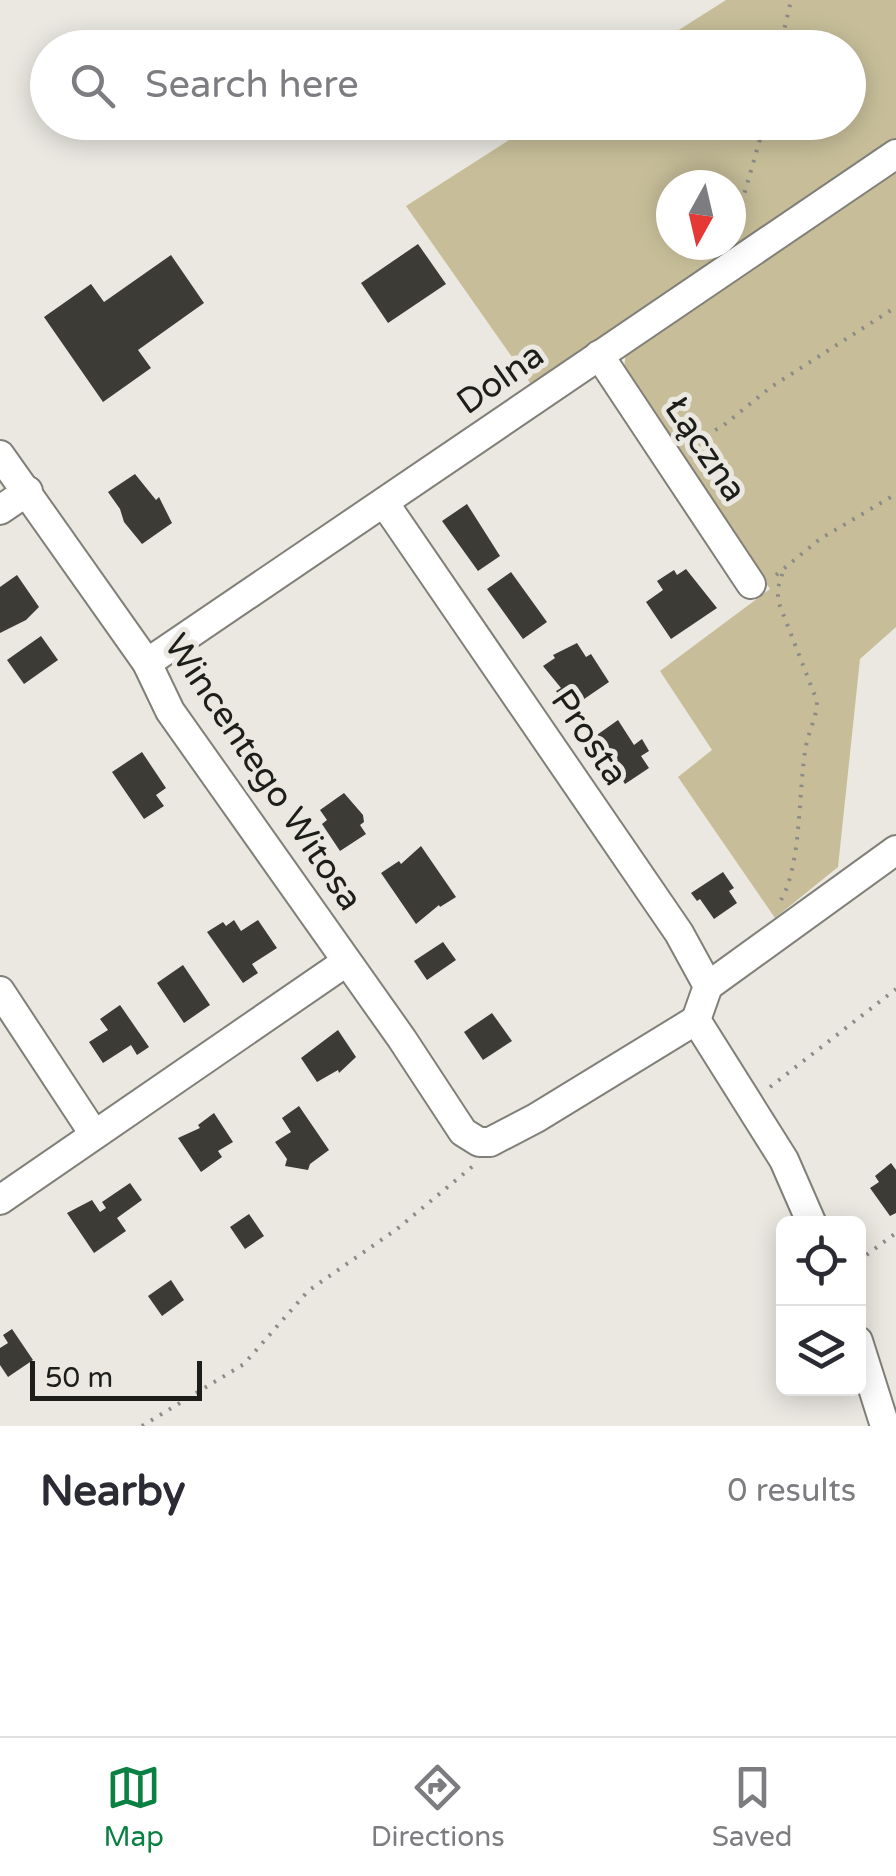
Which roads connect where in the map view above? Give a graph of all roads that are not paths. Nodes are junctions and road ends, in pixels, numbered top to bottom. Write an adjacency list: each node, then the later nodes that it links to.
1 (896, 154): 2 (street, Dolna)
2 (599, 356): 5 (street, Dolna); 7 (street, Łączna)
3 (0, 454): 4 (street, Wincentego Witosa)
4 (28, 490): 6 (street); 8 (street, Wincentego Witosa)
5 (385, 504): 8 (street, Dolna); 11 (street, Prosta)
6 (0, 510)
7 (760, 581)
8 (147, 663): 10 (street, Wincentego Witosa)
9 (896, 850): 11 (street)
10 (346, 962): 13 (street, Wincentego Witosa); 14 (street)
11 (708, 986): 13 (street)
12 (0, 991): 14 (street)
13 (696, 1020): 16 (street)
14 (94, 1134): 15 (street)
15 (0, 1200)
16 (808, 1216)
17 (866, 1366): 18 (street)
18 (885, 1426)

